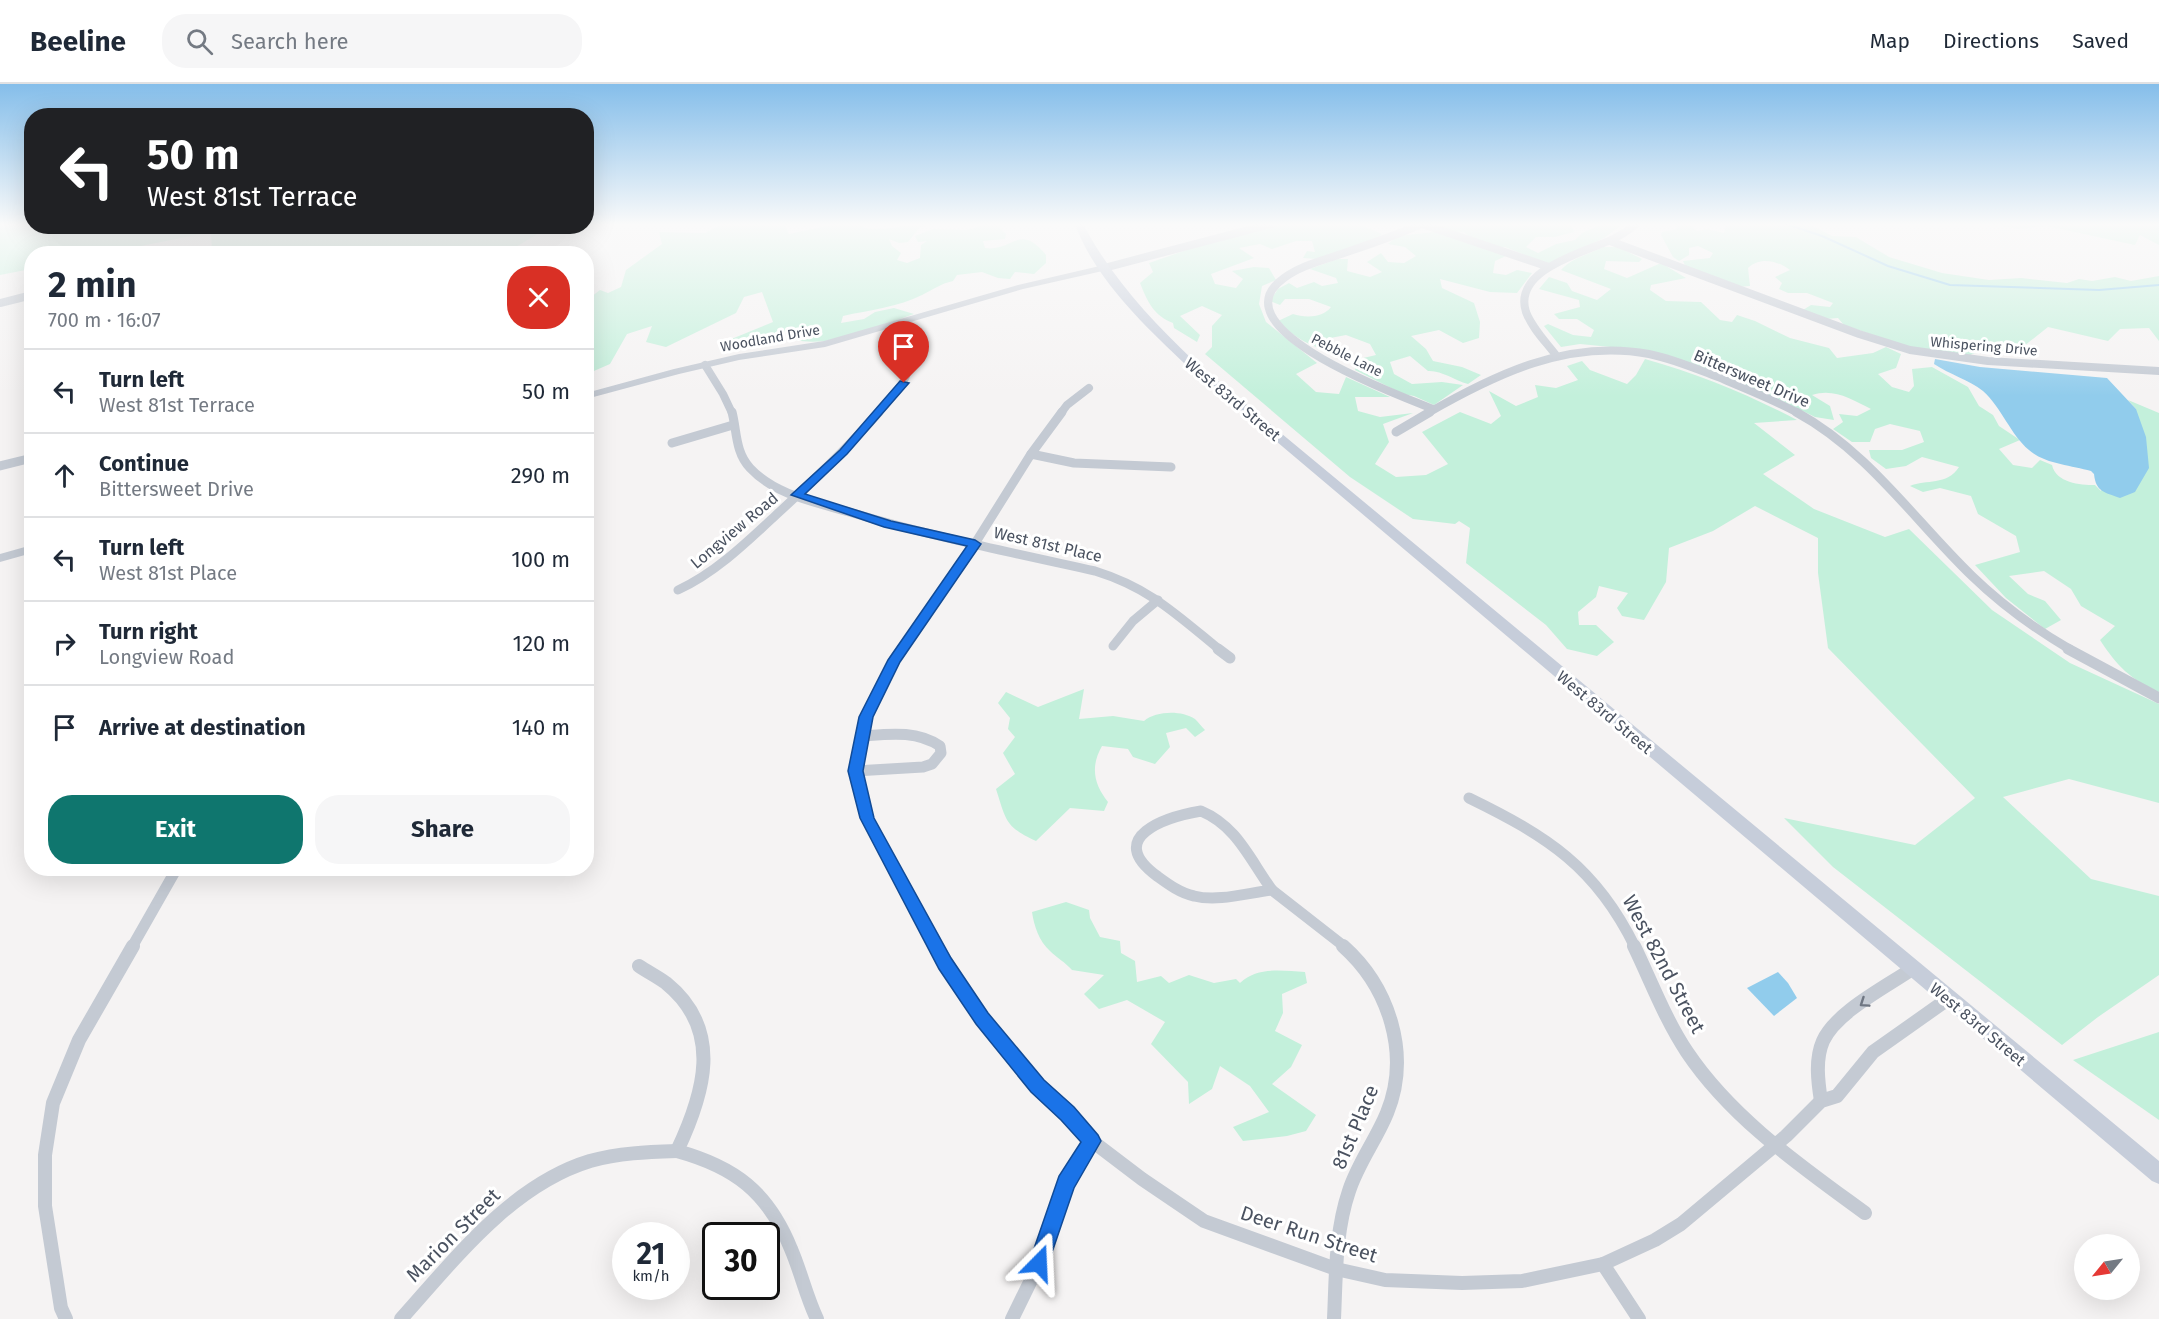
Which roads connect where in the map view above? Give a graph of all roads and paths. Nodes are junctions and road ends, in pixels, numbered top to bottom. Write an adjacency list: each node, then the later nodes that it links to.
1 (1044, 282): 10 (street, Woodland Drive)
2 (1115, 282): 37 (main road, West 83rd Street)
3 (1282, 282): 14 (street, Pebble Lane)
4 (1534, 282): 9 (street)
5 (1719, 282): 11 (street, Whispering Drive)
6 (24, 297): 7 (street)
7 (0, 303)
8 (909, 348): 22 (street, Longview Road)
9 (1555, 354): 14 (street, Bittersweet Drive); 30 (street, Bittersweet Drive)
10 (705, 365): 13 (street, Woodland Drive); 15 (street, West 81st Place)
11 (2159, 371)
12 (1089, 388): 18 (street)
13 (594, 394)
14 (1433, 409): 16 (street, Bittersweet Drive)
15 (733, 425): 17 (street); 22 (street, West 81st Place)
16 (1396, 432)
17 (672, 443)
18 (1031, 454): 21 (street); 23 (street)
19 (24, 460): 20 (street)
20 (0, 466)
21 (1171, 468)
22 (797, 495): 23 (street, West 81st Place); 26 (street, Longview Road)
23 (975, 544): 27 (street, West 81st Place); 31 (street)
24 (24, 551): 25 (street)
25 (0, 558)
26 (678, 590)
27 (1158, 600): 28 (street); 29 (street, West 81st Place)
28 (1113, 646)
29 (1230, 658)
30 (2159, 698)
31 (862, 736): 32 (street); 32 (street)
32 (855, 771): 40 (street, Deer Run Street)
33 (1468, 798): 41 (street, West 82nd Street)
34 (172, 876): 47 (street)
35 (1272, 890): 35 (street); 46 (street, 81st Place)
36 (639, 966): 42 (street)
37 (1912, 969): 38 (main road, West 83rd Street); 39 (street, one-way to 39)
38 (1948, 999): 39 (street, Deer Run Street); 43 (main road, West 83rd Street)
39 (1821, 1101): 41 (street, Deer Run Street)
40 (1092, 1141): 46 (street, Deer Run Street); 50 (street)
41 (1774, 1146): 44 (street, West 82nd Street); 45 (street, Deer Run Street)
42 (677, 1151): 48 (street, Marion Street); 49 (street, Marion Street)
43 (2159, 1174)
44 (1865, 1213)
45 (1603, 1264): 46 (street, Deer Run Street); 52 (street)
46 (1336, 1269): 51 (street, 81st Place)
47 (66, 1319)
48 (401, 1319)
49 (817, 1319)
50 (1012, 1319)
51 (1334, 1319)
52 (1639, 1319)

